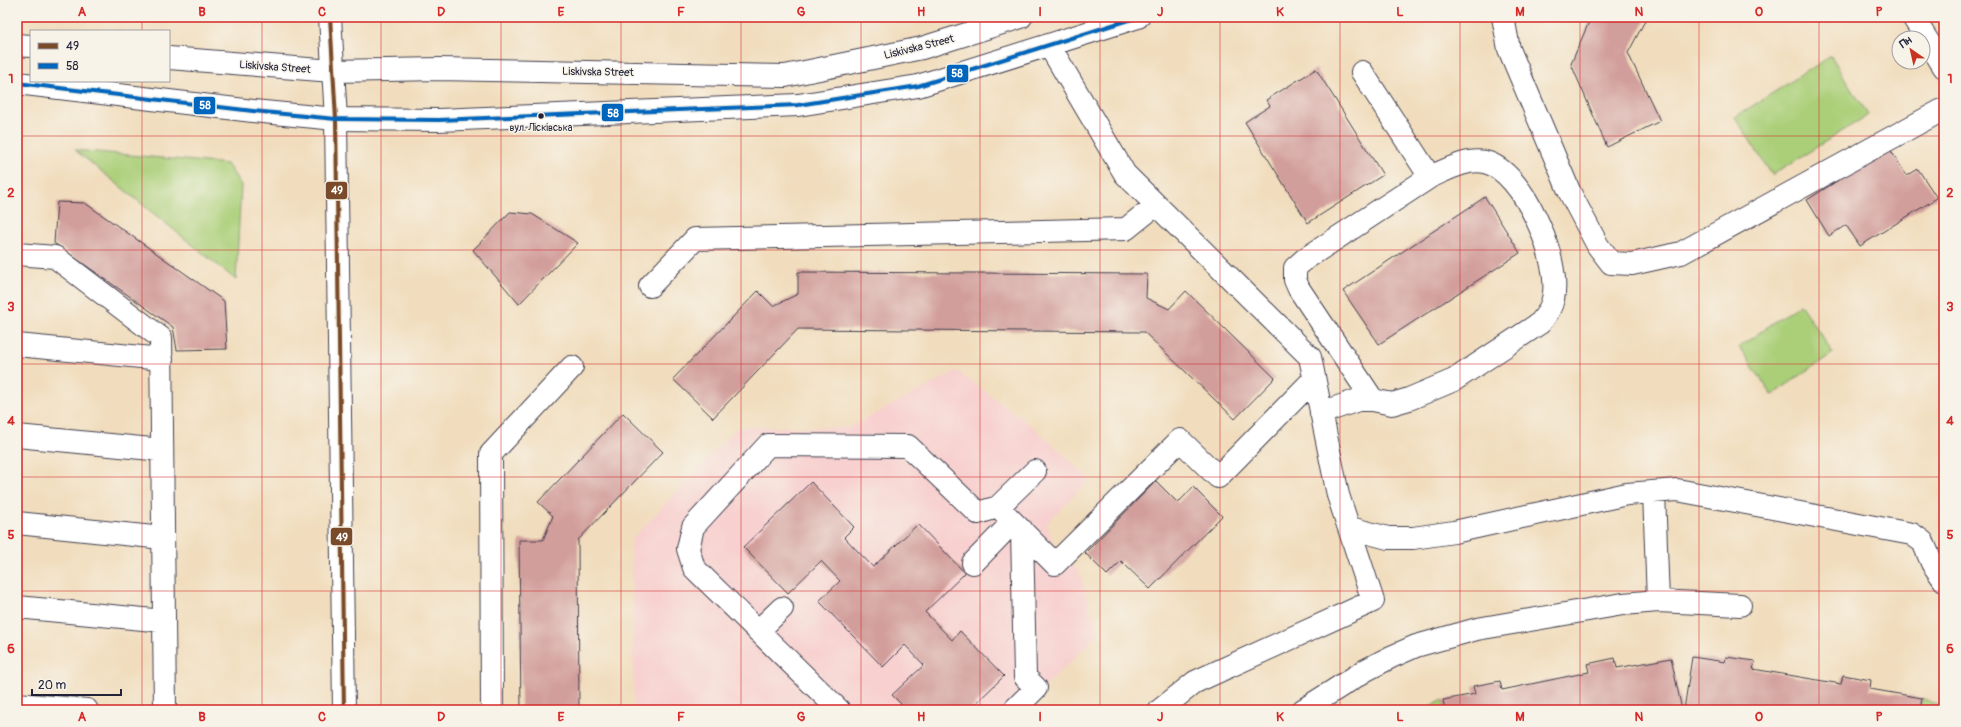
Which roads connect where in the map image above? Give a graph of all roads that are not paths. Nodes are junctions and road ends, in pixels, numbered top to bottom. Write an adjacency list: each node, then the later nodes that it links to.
1 (330, 17): 11 (street)
2 (1021, 17): 11 (street, Liskivska Street)
3 (1138, 17): 7 (street)
4 (1503, 17): 14 (street)
5 (1913, 17): 10 (street)
6 (17, 45): 8 (street)
7 (1049, 45): 15 (street); 17 (street)
8 (30, 46)
9 (170, 58): 11 (street, Liskivska Street)
10 (1944, 67)
11 (333, 71): 15 (street)
12 (1362, 72): 16 (street)
13 (17, 83): 15 (street)
14 (1944, 109)
15 (336, 119): 45 (street)
16 (1430, 177): 24 (street); 24 (street)
17 (1156, 205): 19 (street); 23 (street)
18 (17, 254): 21 (street)
19 (650, 286)
20 (17, 346): 21 (street)
21 (162, 359): 27 (street)
22 (572, 367): 46 (street)
23 (1314, 379): 25 (street); 30 (street)
24 (1373, 400): 25 (street)
25 (1321, 413): 32 (street)
26 (17, 436): 27 (street)
27 (162, 450): 33 (street)
28 (1035, 471): 30 (street)
29 (1654, 492): 32 (street); 35 (street); 36 (street)
30 (1011, 520): 34 (street); 41 (street); 48 (street)
31 (17, 523): 33 (street)
32 (1350, 528): 49 (street)
33 (163, 538): 40 (street)
34 (973, 563)
35 (1944, 580)
36 (1658, 601): 37 (street); 50 (street)
37 (1740, 605)
38 (17, 607): 40 (street)
39 (782, 608): 41 (street)
40 (164, 621): 44 (street)
41 (758, 631): 47 (street)
42 (17, 704): 43 (street)
43 (86, 710)
44 (165, 710)
45 (344, 710)
46 (492, 710)
47 (839, 710)
48 (1014, 710)
49 (1160, 710)
50 (1303, 710)

